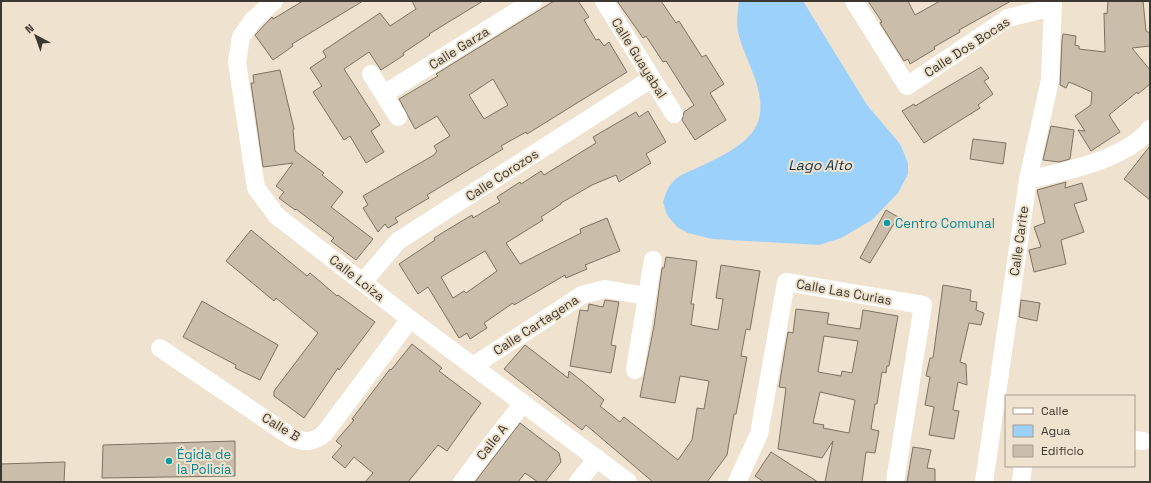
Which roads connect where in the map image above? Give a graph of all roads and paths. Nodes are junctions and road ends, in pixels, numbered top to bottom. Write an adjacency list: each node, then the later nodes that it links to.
1 (274, 1): 14 (street, Calle Loíza)
2 (533, 1): 8 (street, Calle Garza)
3 (604, 1): 7 (street, Calle Guayabal)
4 (854, 1): 5 (street, Calle Dos Bocas)
5 (1052, 4): 12 (street, Calle Carite)
6 (371, 74): 8 (street)
7 (651, 79): 9 (street, Calle Guayabal); 14 (street, Calle Corozos)
8 (384, 94): 10 (street)
9 (674, 114)
10 (398, 117)
11 (1150, 129): 12 (street)
12 (1028, 180): 28 (street, Calle Carite)
13 (653, 260): 15 (street)
14 (363, 282): 16 (street, Calle Loíza)
15 (646, 296): 18 (street, Calle Cartagena); 19 (street)
16 (410, 319): 17 (street, Calle B); 18 (street, Calle Loíza)
17 (160, 348)
18 (473, 366): 20 (street, Calle Loíza)
19 (635, 370)
20 (523, 403): 21 (street, Calle Loíza); 23 (street, Calle A)
21 (597, 458): 24 (street); 25 (street, Calle Loíza)
22 (1023, 467): 29 (street)
23 (462, 482)
24 (578, 482)
25 (628, 482)
26 (737, 482): 27 (street, Calle Las Curias)
27 (895, 482)
28 (984, 482)
29 (1021, 482)

